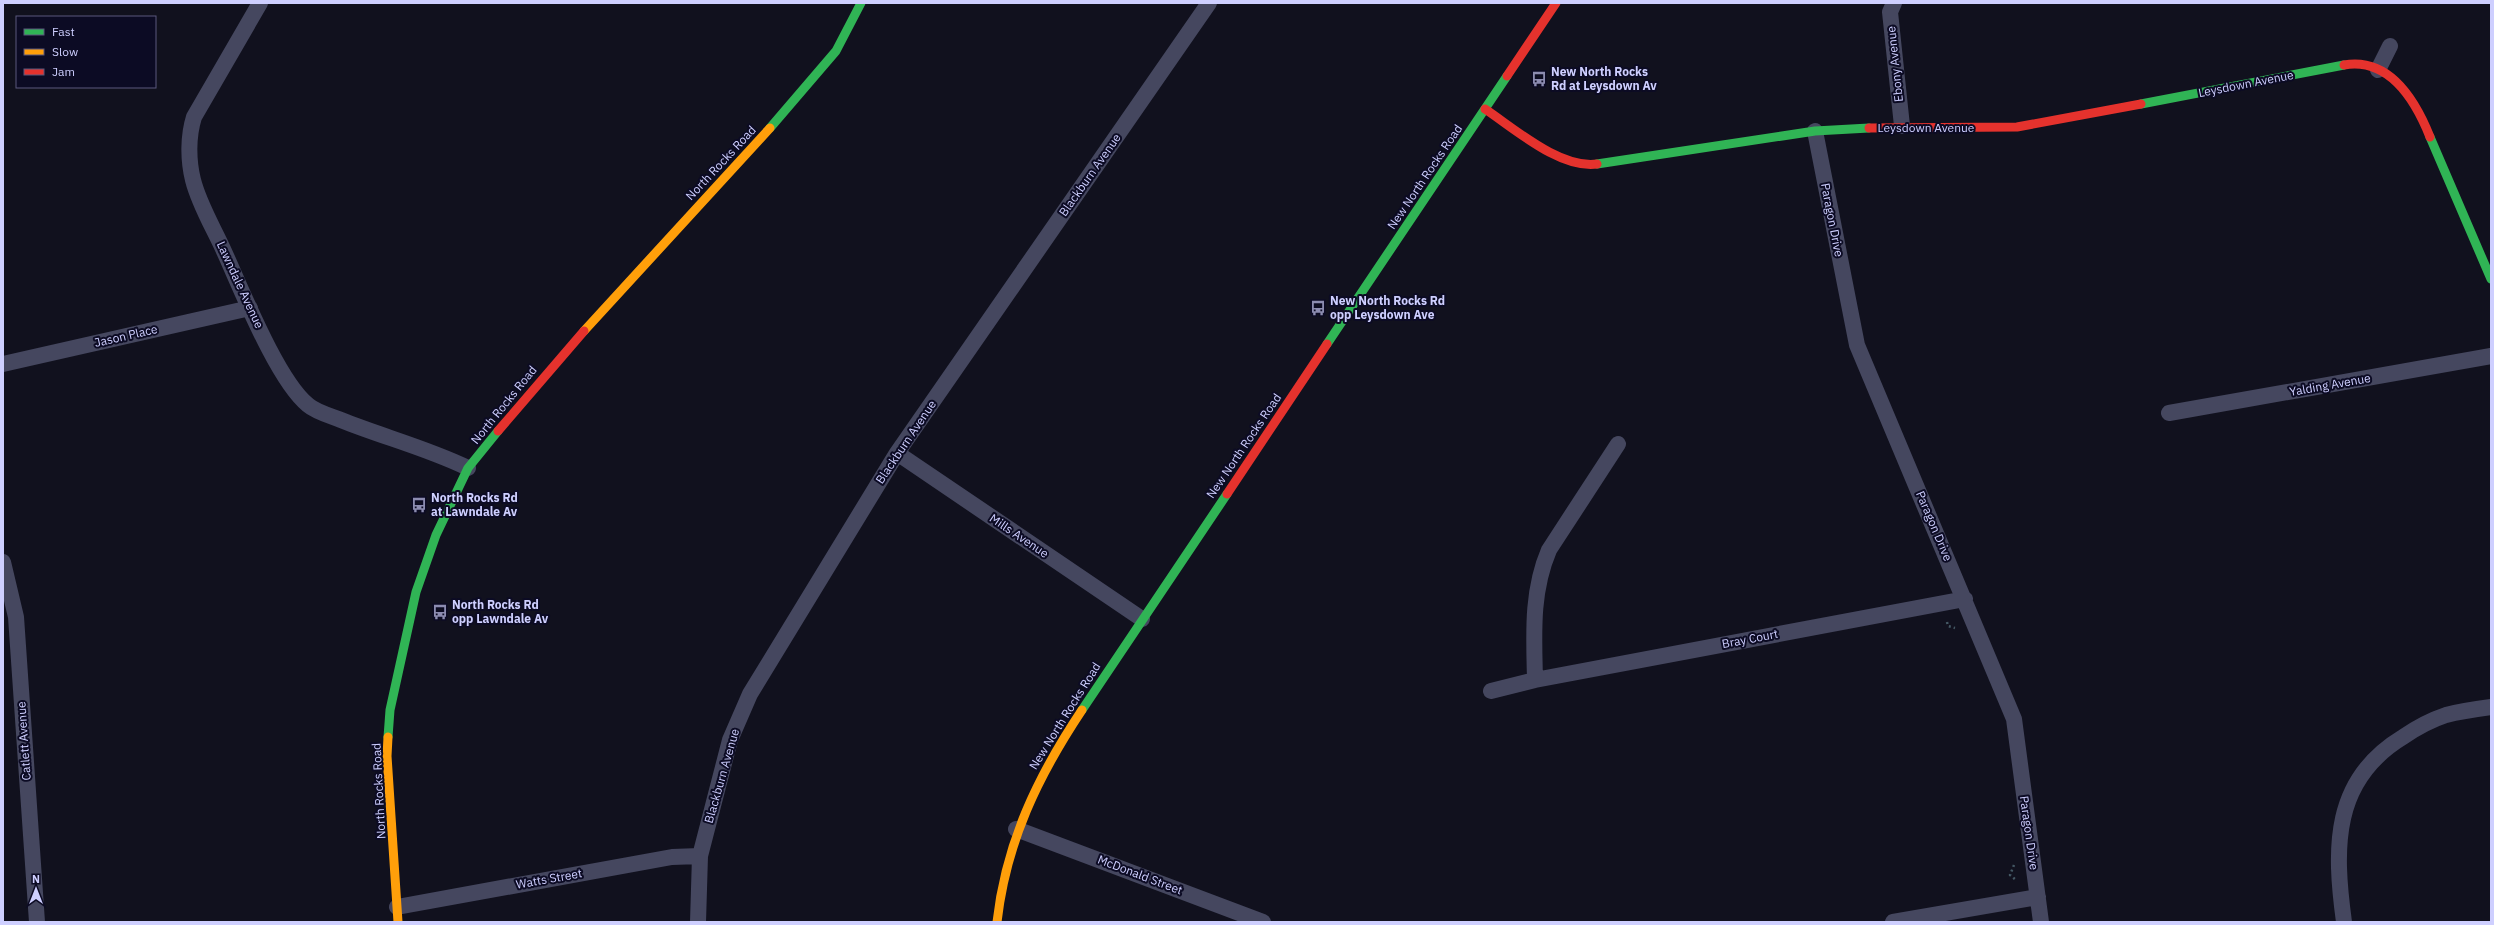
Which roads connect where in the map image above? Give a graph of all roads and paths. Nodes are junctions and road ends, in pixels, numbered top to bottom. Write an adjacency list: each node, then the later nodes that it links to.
1 (260, 3): 12 (street, Lawndale Avenue)
2 (861, 3): 18 (street, North Rocks Road)
3 (1209, 3): 17 (street, Blackburn Avenue)
4 (1556, 3): 8 (street, New North Rocks Road)
5 (1894, 3): 9 (street, Ebony Avenue)
6 (2390, 46): 7 (street)
7 (2378, 70): 9 (street, Leysdown Avenue); 11 (street, Leysdown Avenue)
8 (1485, 109): 10 (street, Leysdown Avenue); 21 (street, New North Rocks Road)
9 (1902, 126): 10 (street, Leysdown Avenue)
10 (1815, 131): 20 (street, Paragon Drive)
11 (2491, 279)
12 (250, 308): 14 (street, Jason Place); 18 (street, Lawndale Avenue)
13 (2491, 356): 15 (street, Yalding Avenue)
14 (3, 364)
15 (2169, 413)
16 (1618, 444): 22 (street)
17 (897, 453): 21 (street, Mills Avenue); 26 (street, Blackburn Avenue)
18 (468, 468): 28 (street, North Rocks Road)
19 (3, 562): 29 (street, Catlett Avenue)
20 (1965, 599): 22 (street, Bray Court); 27 (street, Paragon Drive)
21 (1142, 619): 25 (street, New North Rocks Road)
22 (1535, 680): 23 (street, Bray Court)
23 (1491, 691)
24 (2491, 706): 35 (street)
25 (1016, 829): 31 (street, New North Rocks Road); 32 (street, McDonald Street)
26 (700, 856): 28 (street, Watts Street); 30 (street, Blackburn Avenue)
27 (2038, 897): 33 (street); 34 (street, Paragon Drive)
28 (398, 915)
29 (37, 922)
30 (698, 922)
31 (997, 922)
32 (1263, 922)
33 (1893, 922)
34 (2042, 922)
35 (2344, 922)

